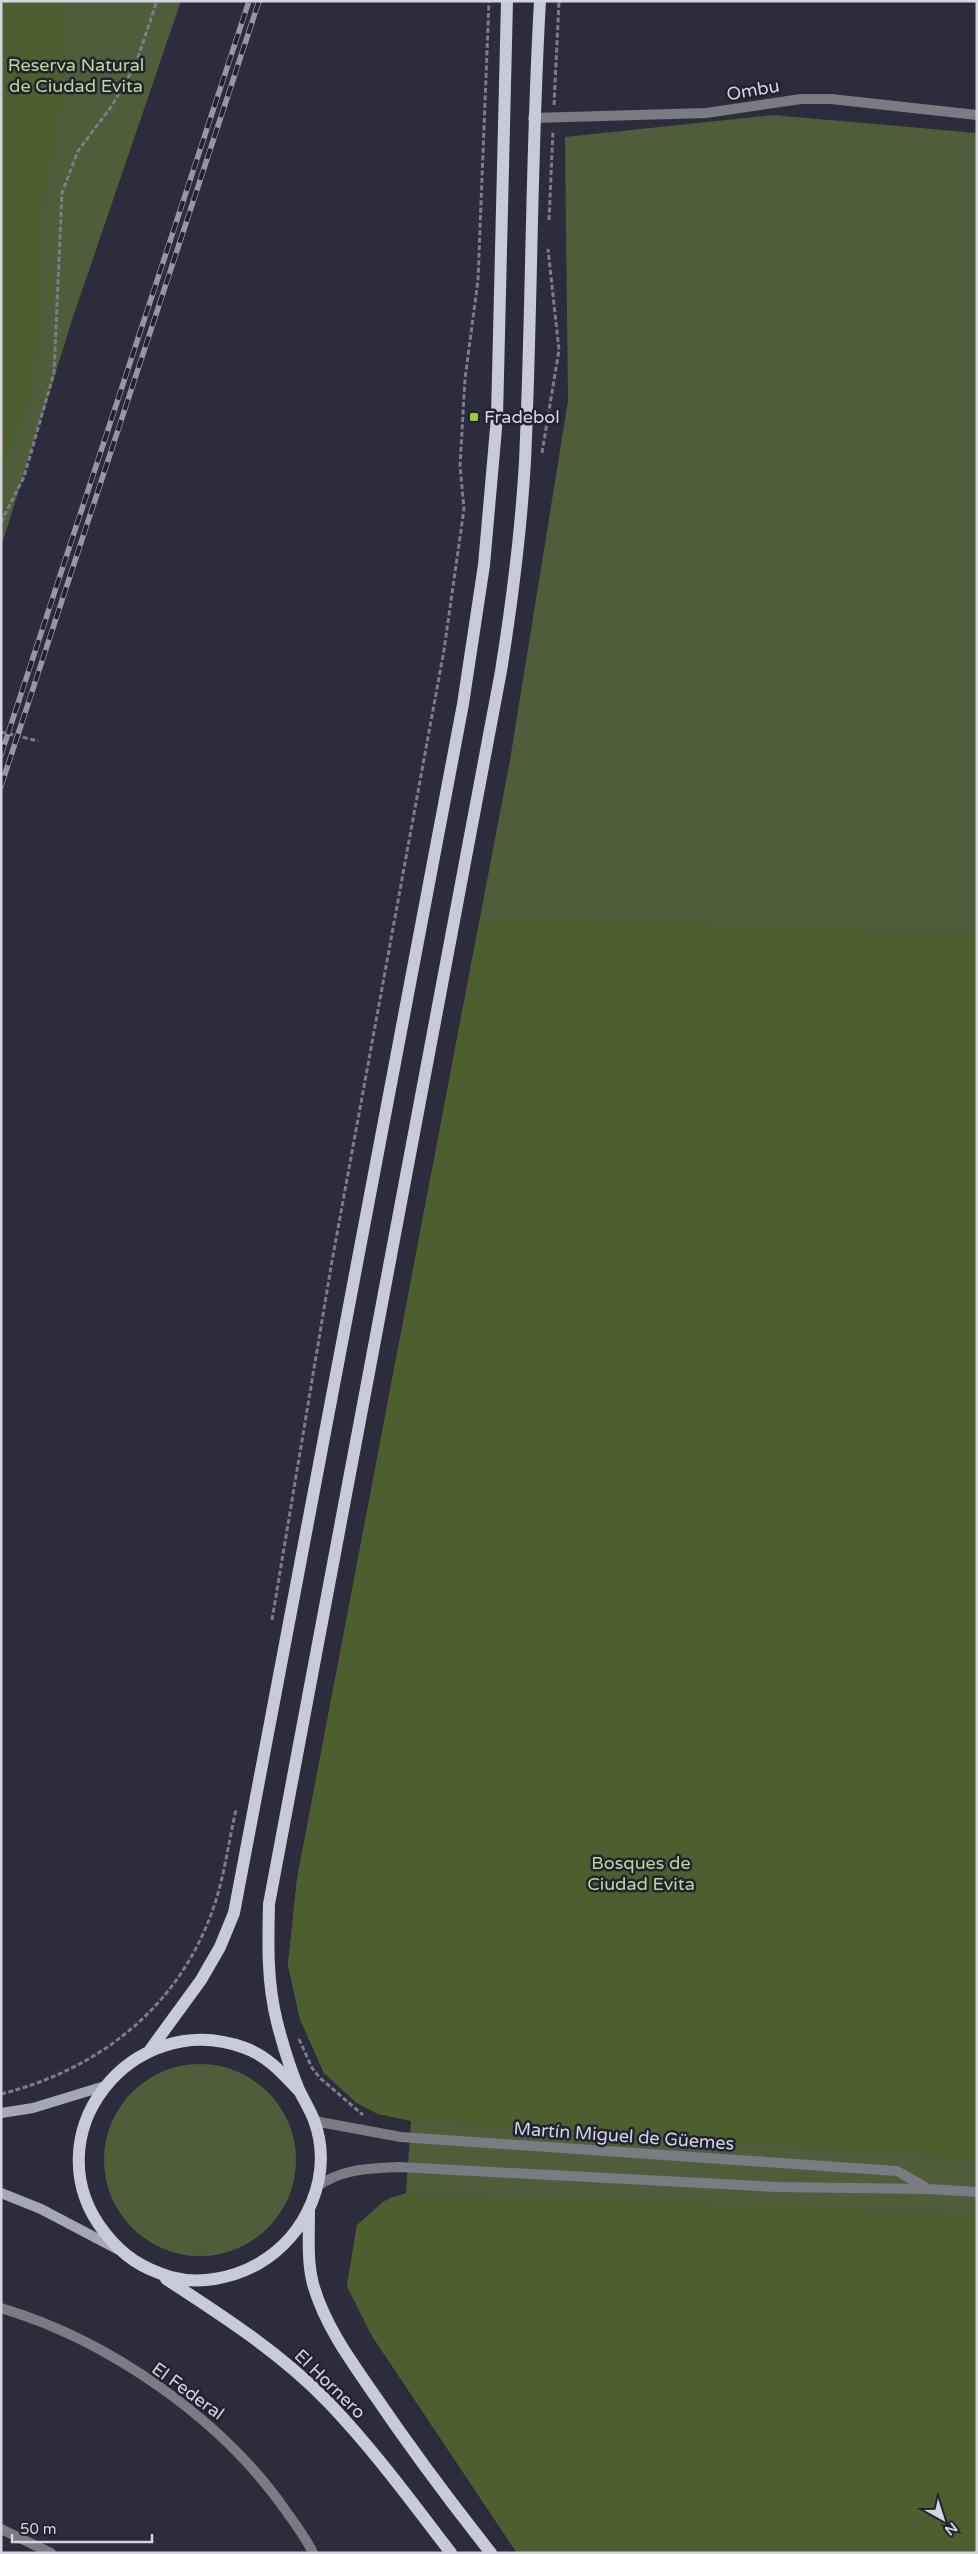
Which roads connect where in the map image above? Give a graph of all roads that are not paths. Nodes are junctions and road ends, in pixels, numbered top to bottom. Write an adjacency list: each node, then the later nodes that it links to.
1 (507, 1): 5 (main road)
2 (540, 1): 4 (main road)
3 (977, 115): 4 (street, Ombu)
4 (533, 118): 7 (main road)
5 (150, 2050): 6 (main road); 7 (main road)
6 (105, 2086): 8 (main road); 15 (main road)
7 (300, 2092): 9 (main road)
8 (1, 2113)
9 (314, 2121): 10 (main road); 11 (street, Martín Miguel de Güemes)
10 (316, 2187): 11 (street, Martín Miguel de Güemes); 14 (main road)
11 (928, 2189): 12 (street, Martín Miguel de Güemes)
12 (977, 2192)
13 (1, 2193): 15 (main road)
14 (309, 2211): 16 (main road); 22 (main road, El Hornero)
15 (118, 2250): 16 (main road)
16 (156, 2273): 21 (main road, El Hornero)
17 (1, 2308): 20 (street, El Federal)
18 (1, 2529): 19 (street)
19 (51, 2553)
20 (313, 2553)
21 (451, 2553)
22 (491, 2553)

